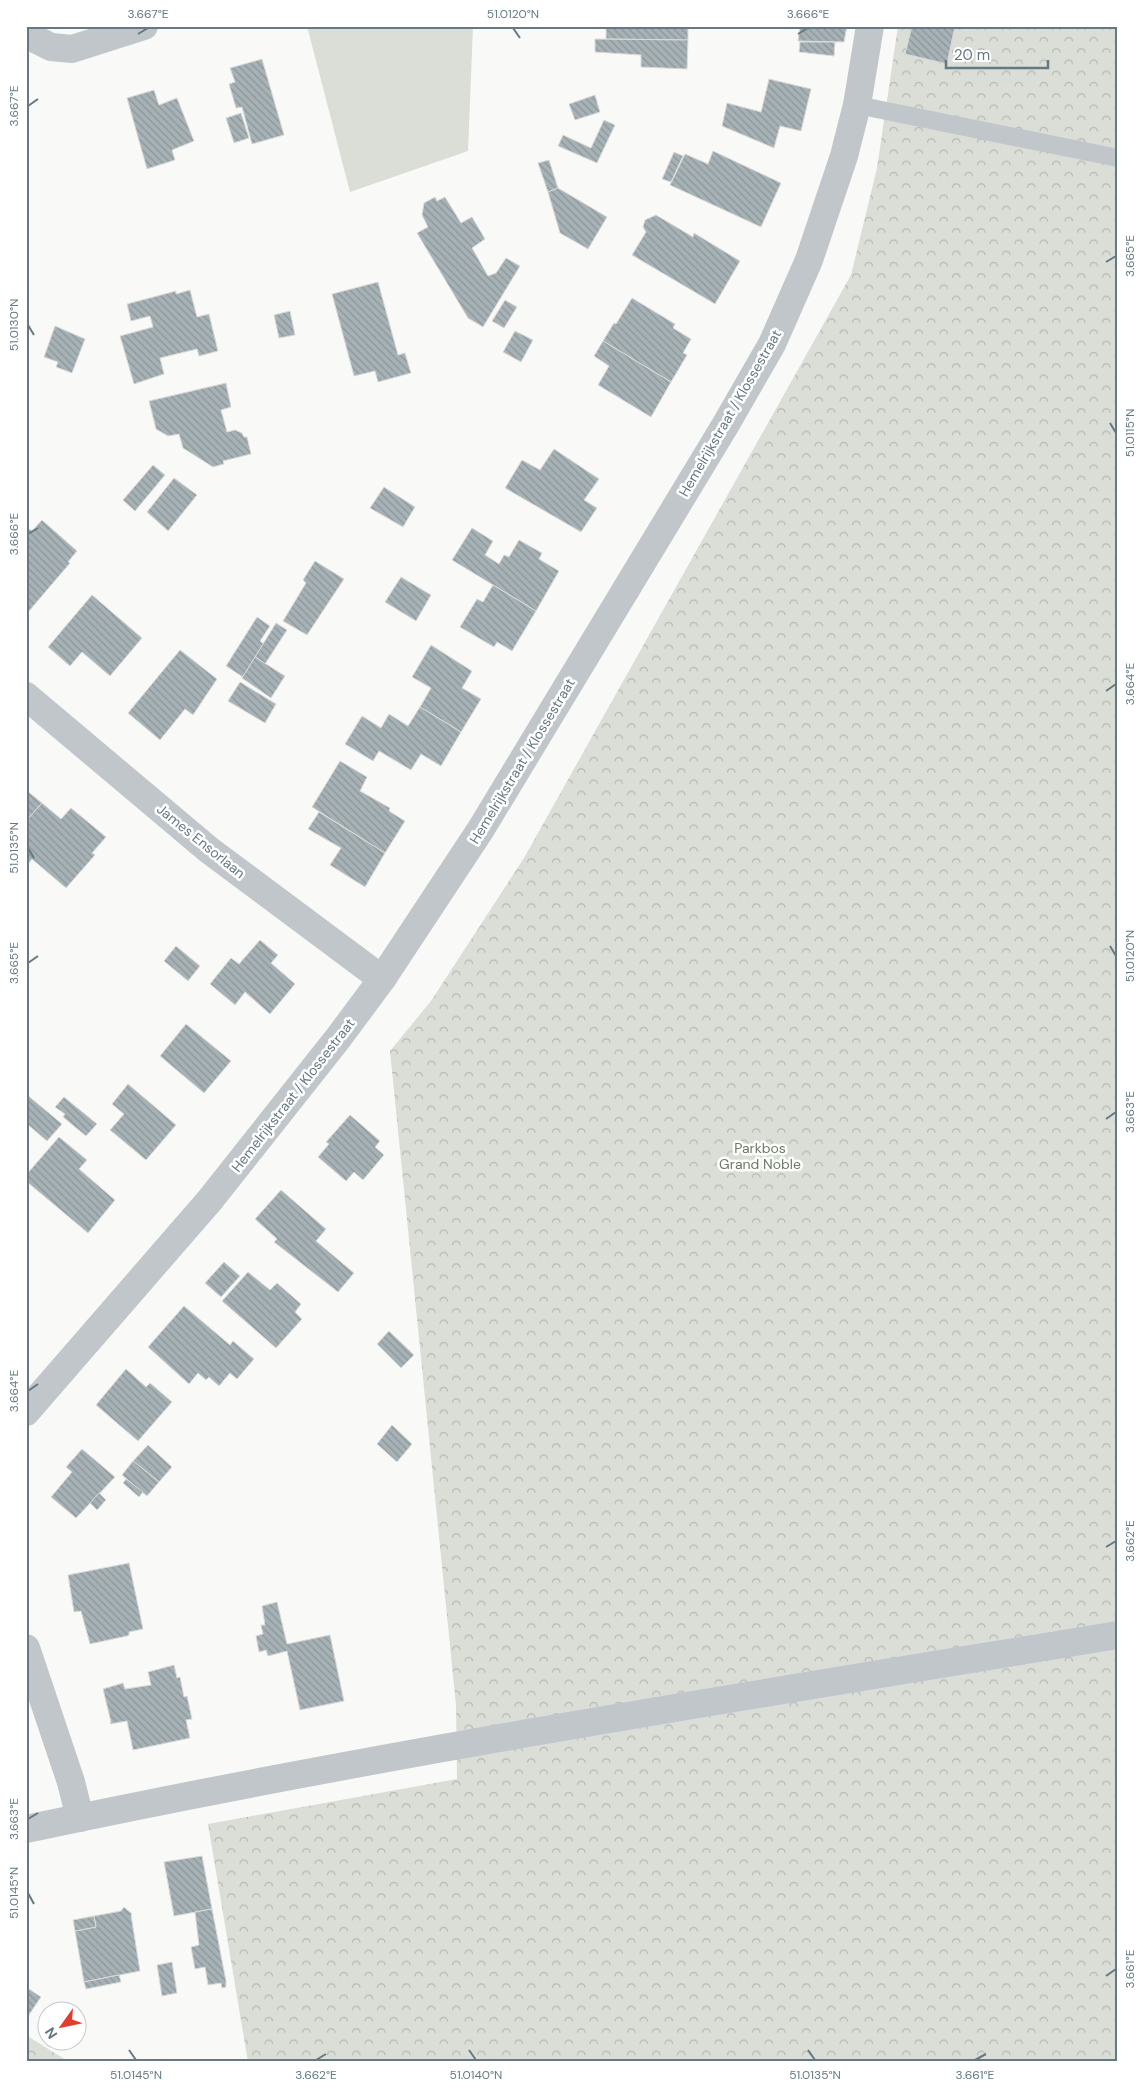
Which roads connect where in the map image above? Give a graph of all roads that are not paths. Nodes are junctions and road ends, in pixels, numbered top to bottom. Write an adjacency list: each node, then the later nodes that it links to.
1 (144, 26): 3 (street)
2 (870, 26): 4 (street, Hemelrijkstraat / Klossestraat)
3 (26, 32)
4 (857, 105): 5 (lane); 7 (street, Hemelrijkstraat / Klossestraat)
5 (1118, 158)
6 (26, 696): 7 (street, James Ensorlaan)
7 (382, 979): 8 (street, Hemelrijkstraat / Klossestraat)
8 (26, 1412)
9 (1118, 1635): 11 (street)
10 (26, 1648): 11 (street)
11 (80, 1818): 12 (street)
12 (26, 1829)

